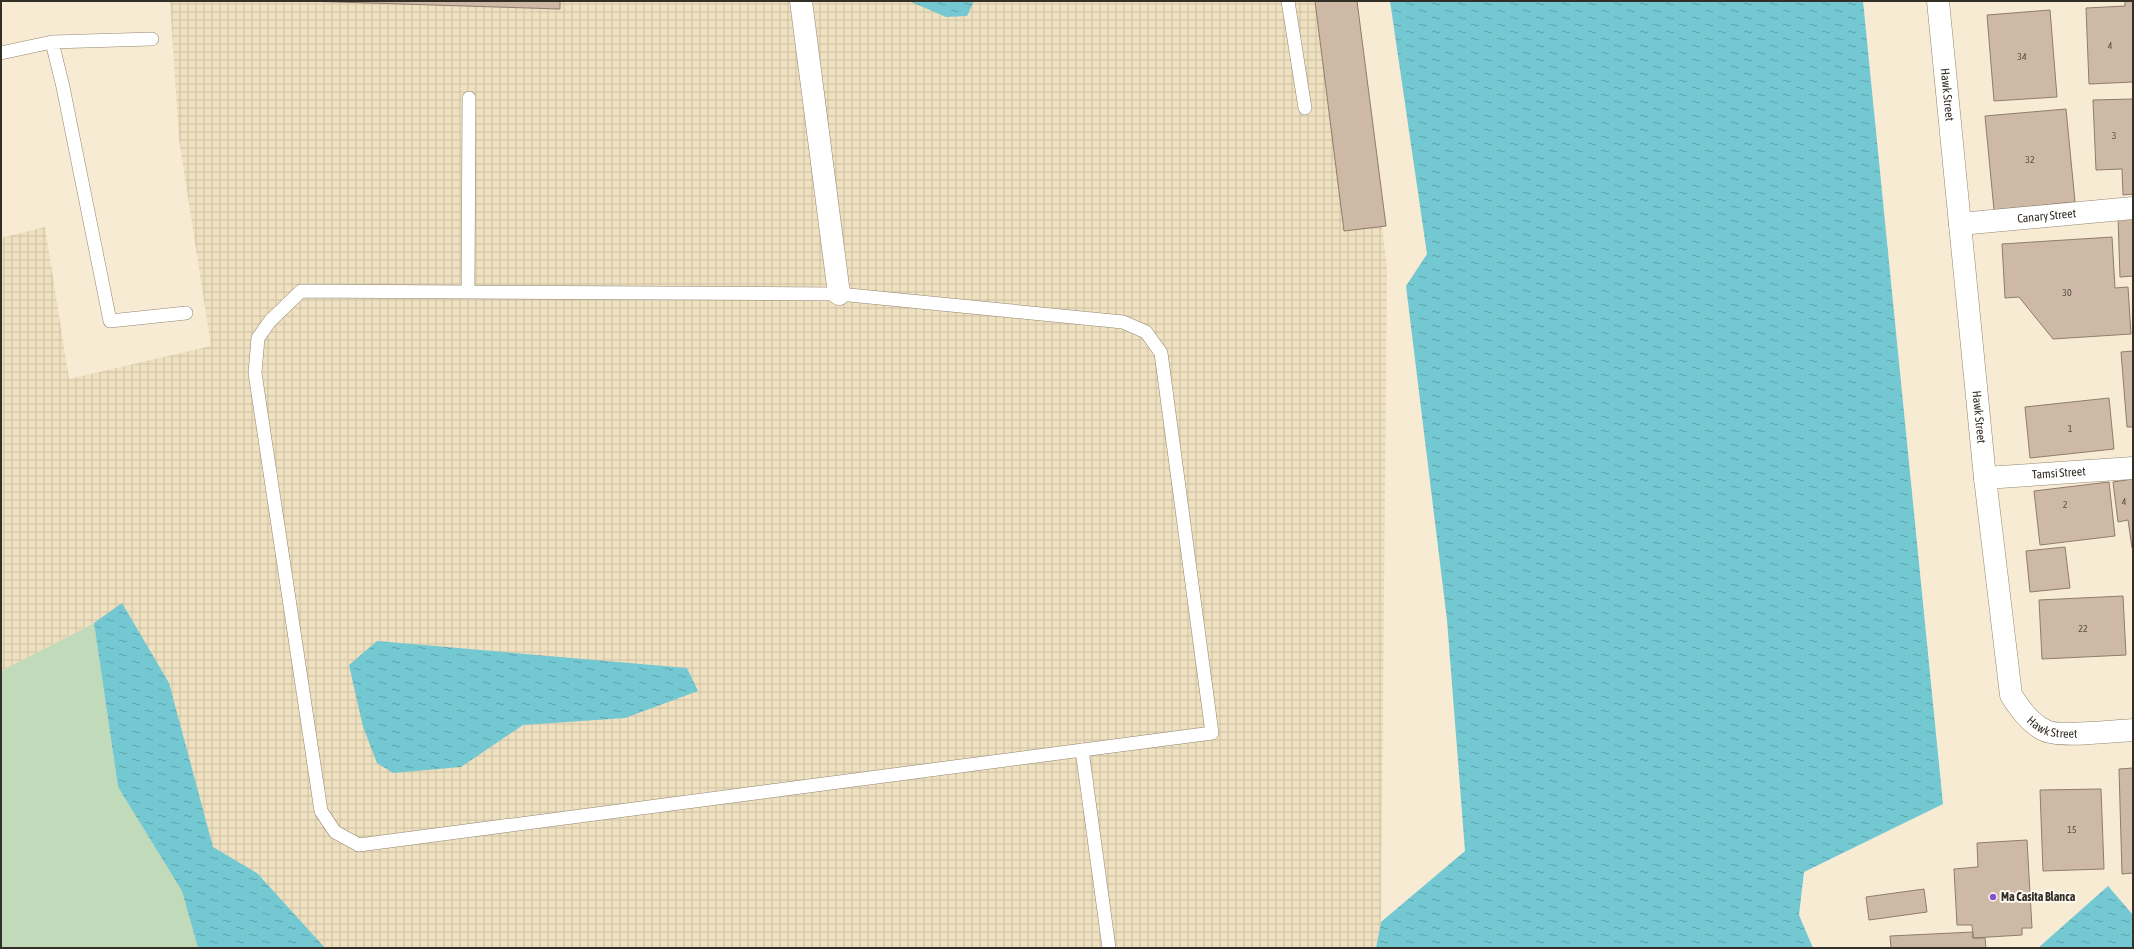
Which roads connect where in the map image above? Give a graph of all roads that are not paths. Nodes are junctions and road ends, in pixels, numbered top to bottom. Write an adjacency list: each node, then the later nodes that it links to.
1 (801, 1): 12 (street)
2 (1288, 1): 8 (lane)
3 (1938, 1): 10 (street, Hawk Street)
4 (152, 39): 5 (lane)
5 (52, 42): 6 (lane); 13 (lane)
6 (1, 53)
7 (469, 98): 11 (lane)
8 (1305, 108)
9 (2133, 208): 10 (street, Canary Street)
10 (1960, 224): 15 (street, Hawk Street)
11 (468, 292): 12 (lane); 17 (lane)
12 (839, 294): 17 (lane)
13 (186, 313)
14 (2133, 468): 15 (street, Tamsi Street)
15 (1985, 478): 16 (street, Hawk Street)
16 (2133, 730)
17 (1082, 750): 18 (lane)
18 (1108, 948)

